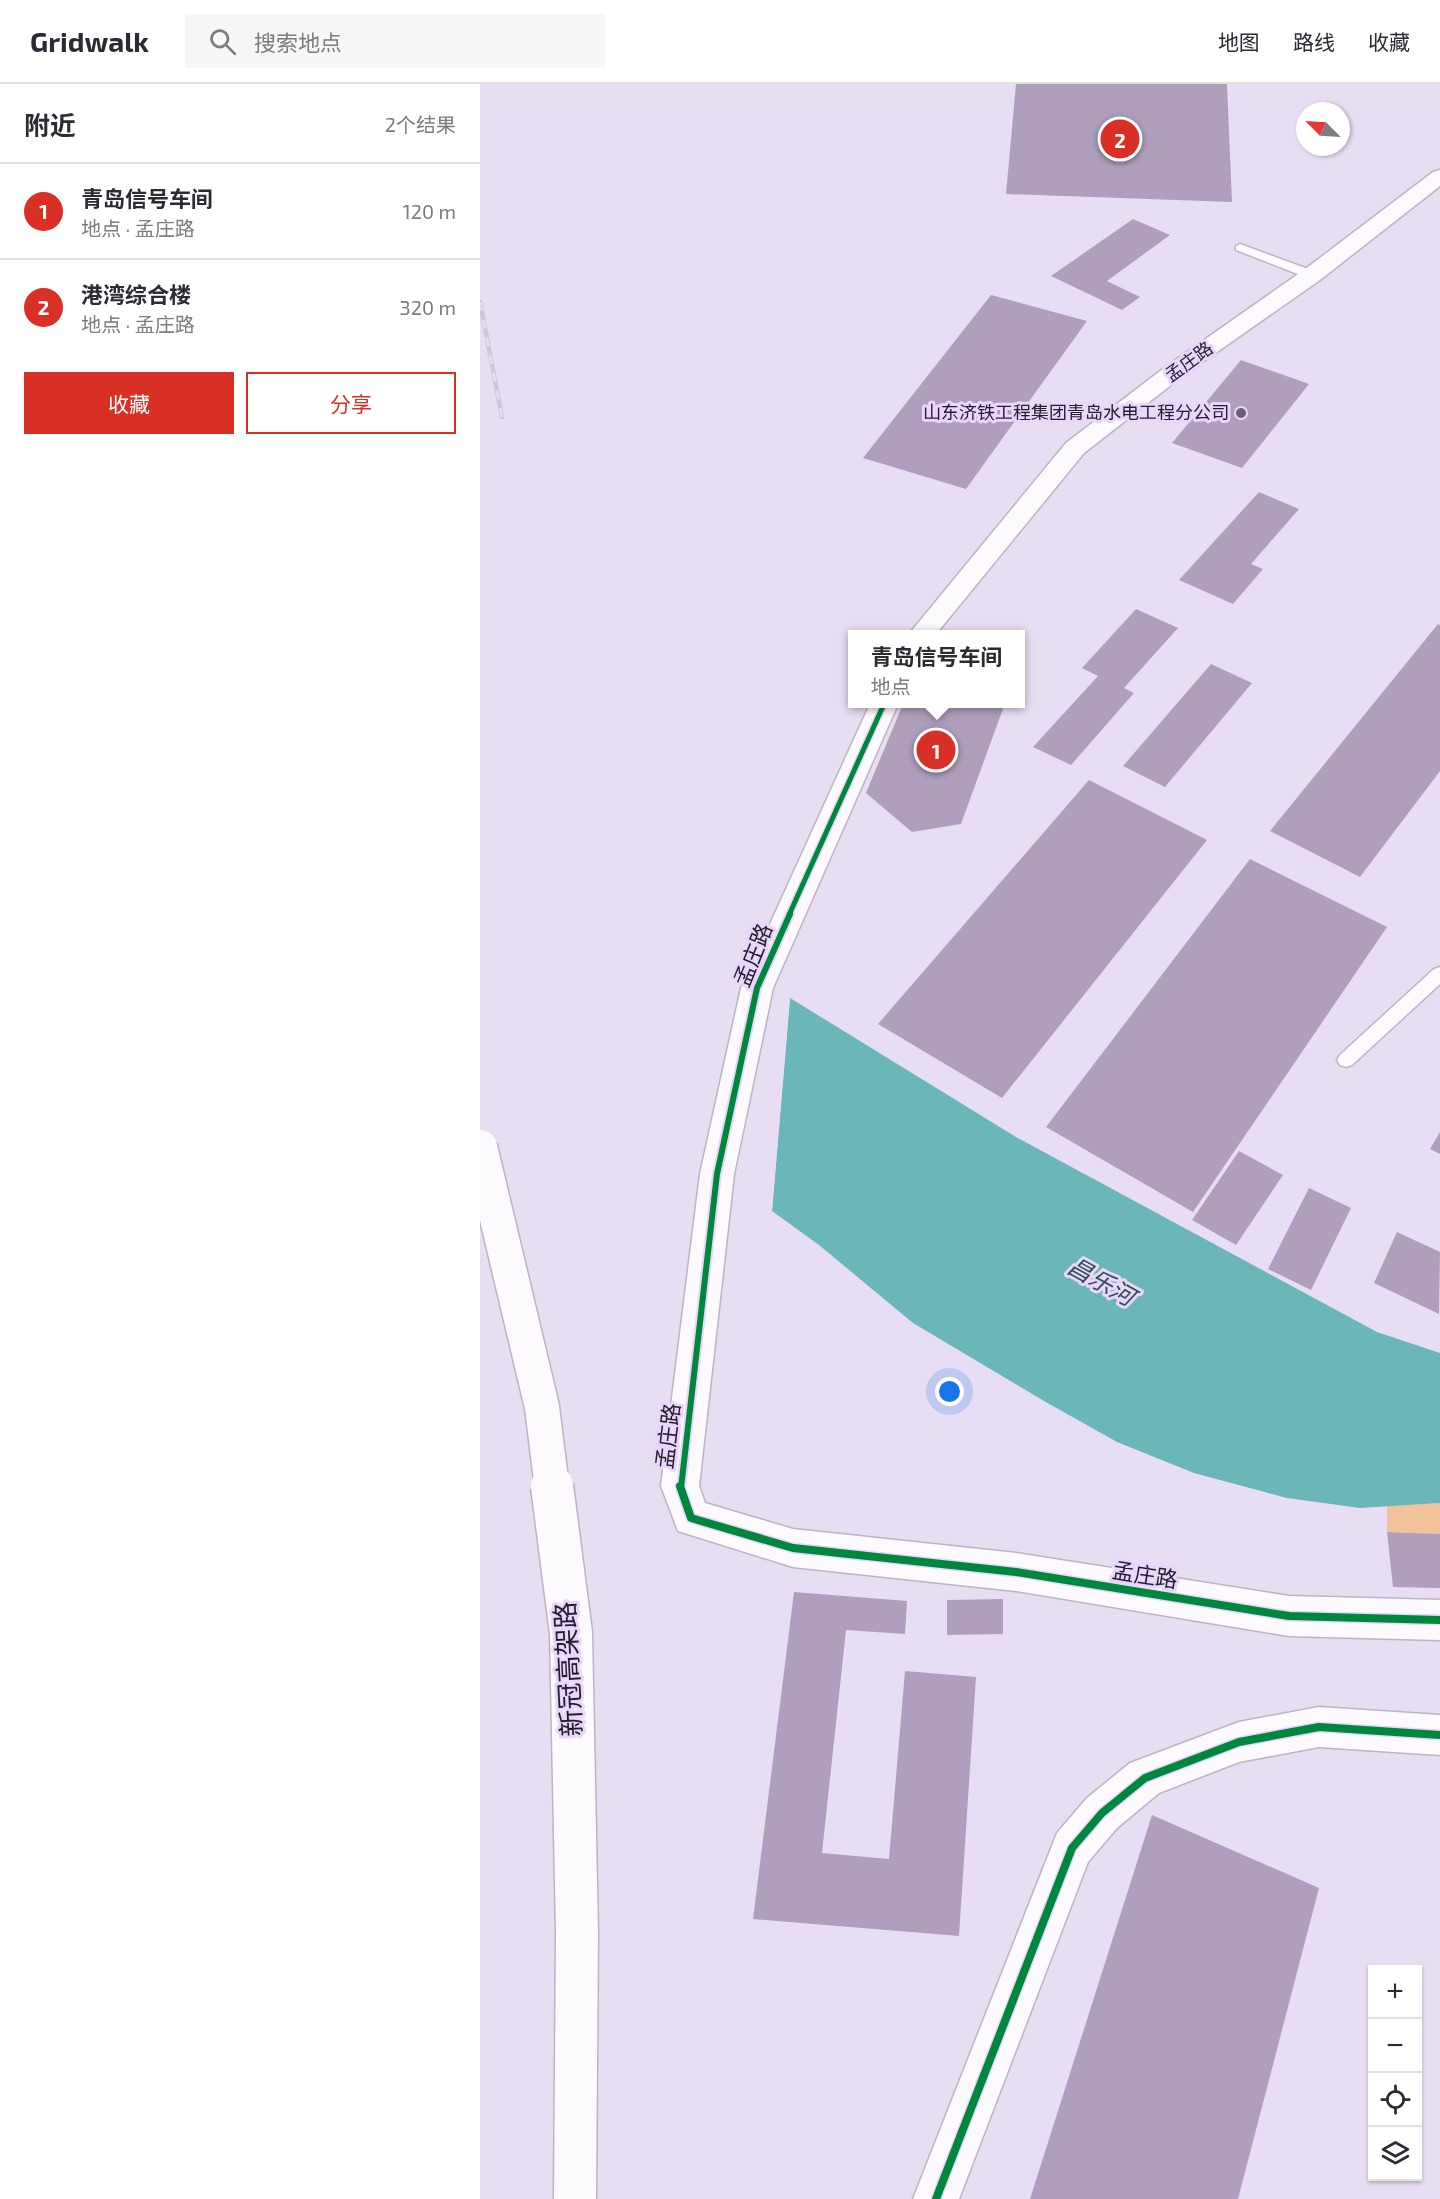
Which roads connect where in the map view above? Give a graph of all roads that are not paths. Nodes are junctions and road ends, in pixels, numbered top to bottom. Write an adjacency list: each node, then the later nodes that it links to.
1 (1440, 176): 3 (main road, 孟庄路)
2 (1240, 248): 3 (lane)
3 (1312, 275): 4 (main road, 孟庄路)
4 (925, 630)
5 (882, 708): 9 (main road, 孟庄路)
6 (1440, 974): 7 (lane)
7 (1346, 1060)
8 (480, 1147): 11 (main road, 新冠高架路, bridge)
9 (1440, 1620)
10 (1440, 1735): 12 (main road)
11 (575, 2199)
12 (936, 2199)

